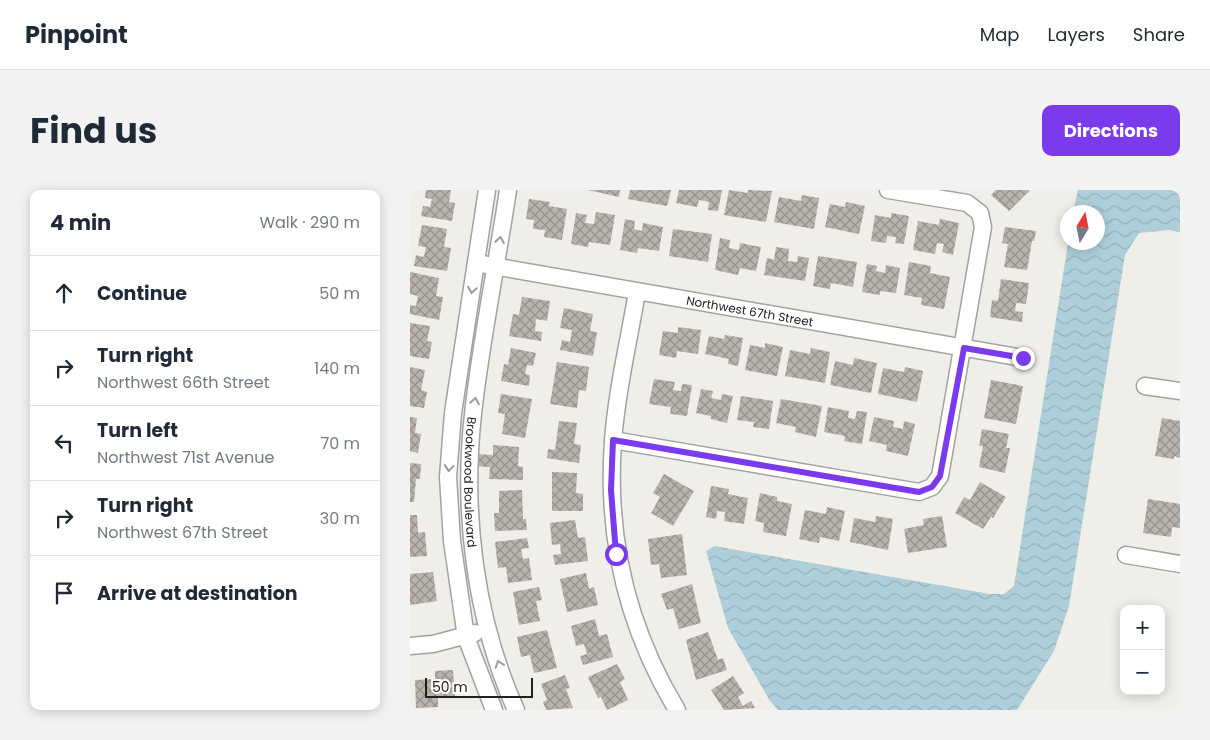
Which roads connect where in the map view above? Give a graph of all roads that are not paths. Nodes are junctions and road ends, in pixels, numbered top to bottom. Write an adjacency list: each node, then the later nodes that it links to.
1 (487, 190): 4 (street, Brookwood Boulevard)
2 (508, 190): 5 (street, Brookwood Boulevard, one-way to 2)
3 (888, 190): 7 (street)
4 (476, 264): 5 (street, Northwest 67th Street); 15 (street, Brookwood Boulevard, one-way to 15)
5 (496, 267): 6 (street, Northwest 67th Street); 14 (street, Brookwood Boulevard, one-way to 5)
6 (637, 292): 7 (street, Northwest 67th Street); 11 (street)
7 (964, 348): 8 (street, Northwest 67th Street); 11 (street)
8 (1023, 358)
9 (1145, 386): 10 (street)
10 (1180, 391)
11 (613, 440): 19 (street)
12 (1126, 555): 13 (street)
13 (1180, 564)
14 (486, 628): 15 (street); 18 (street, Brookwood Boulevard, one-way to 14)
15 (466, 637): 16 (street); 17 (street, Brookwood Boulevard)
16 (410, 646)
17 (494, 710)
18 (516, 710)
19 (677, 710)

